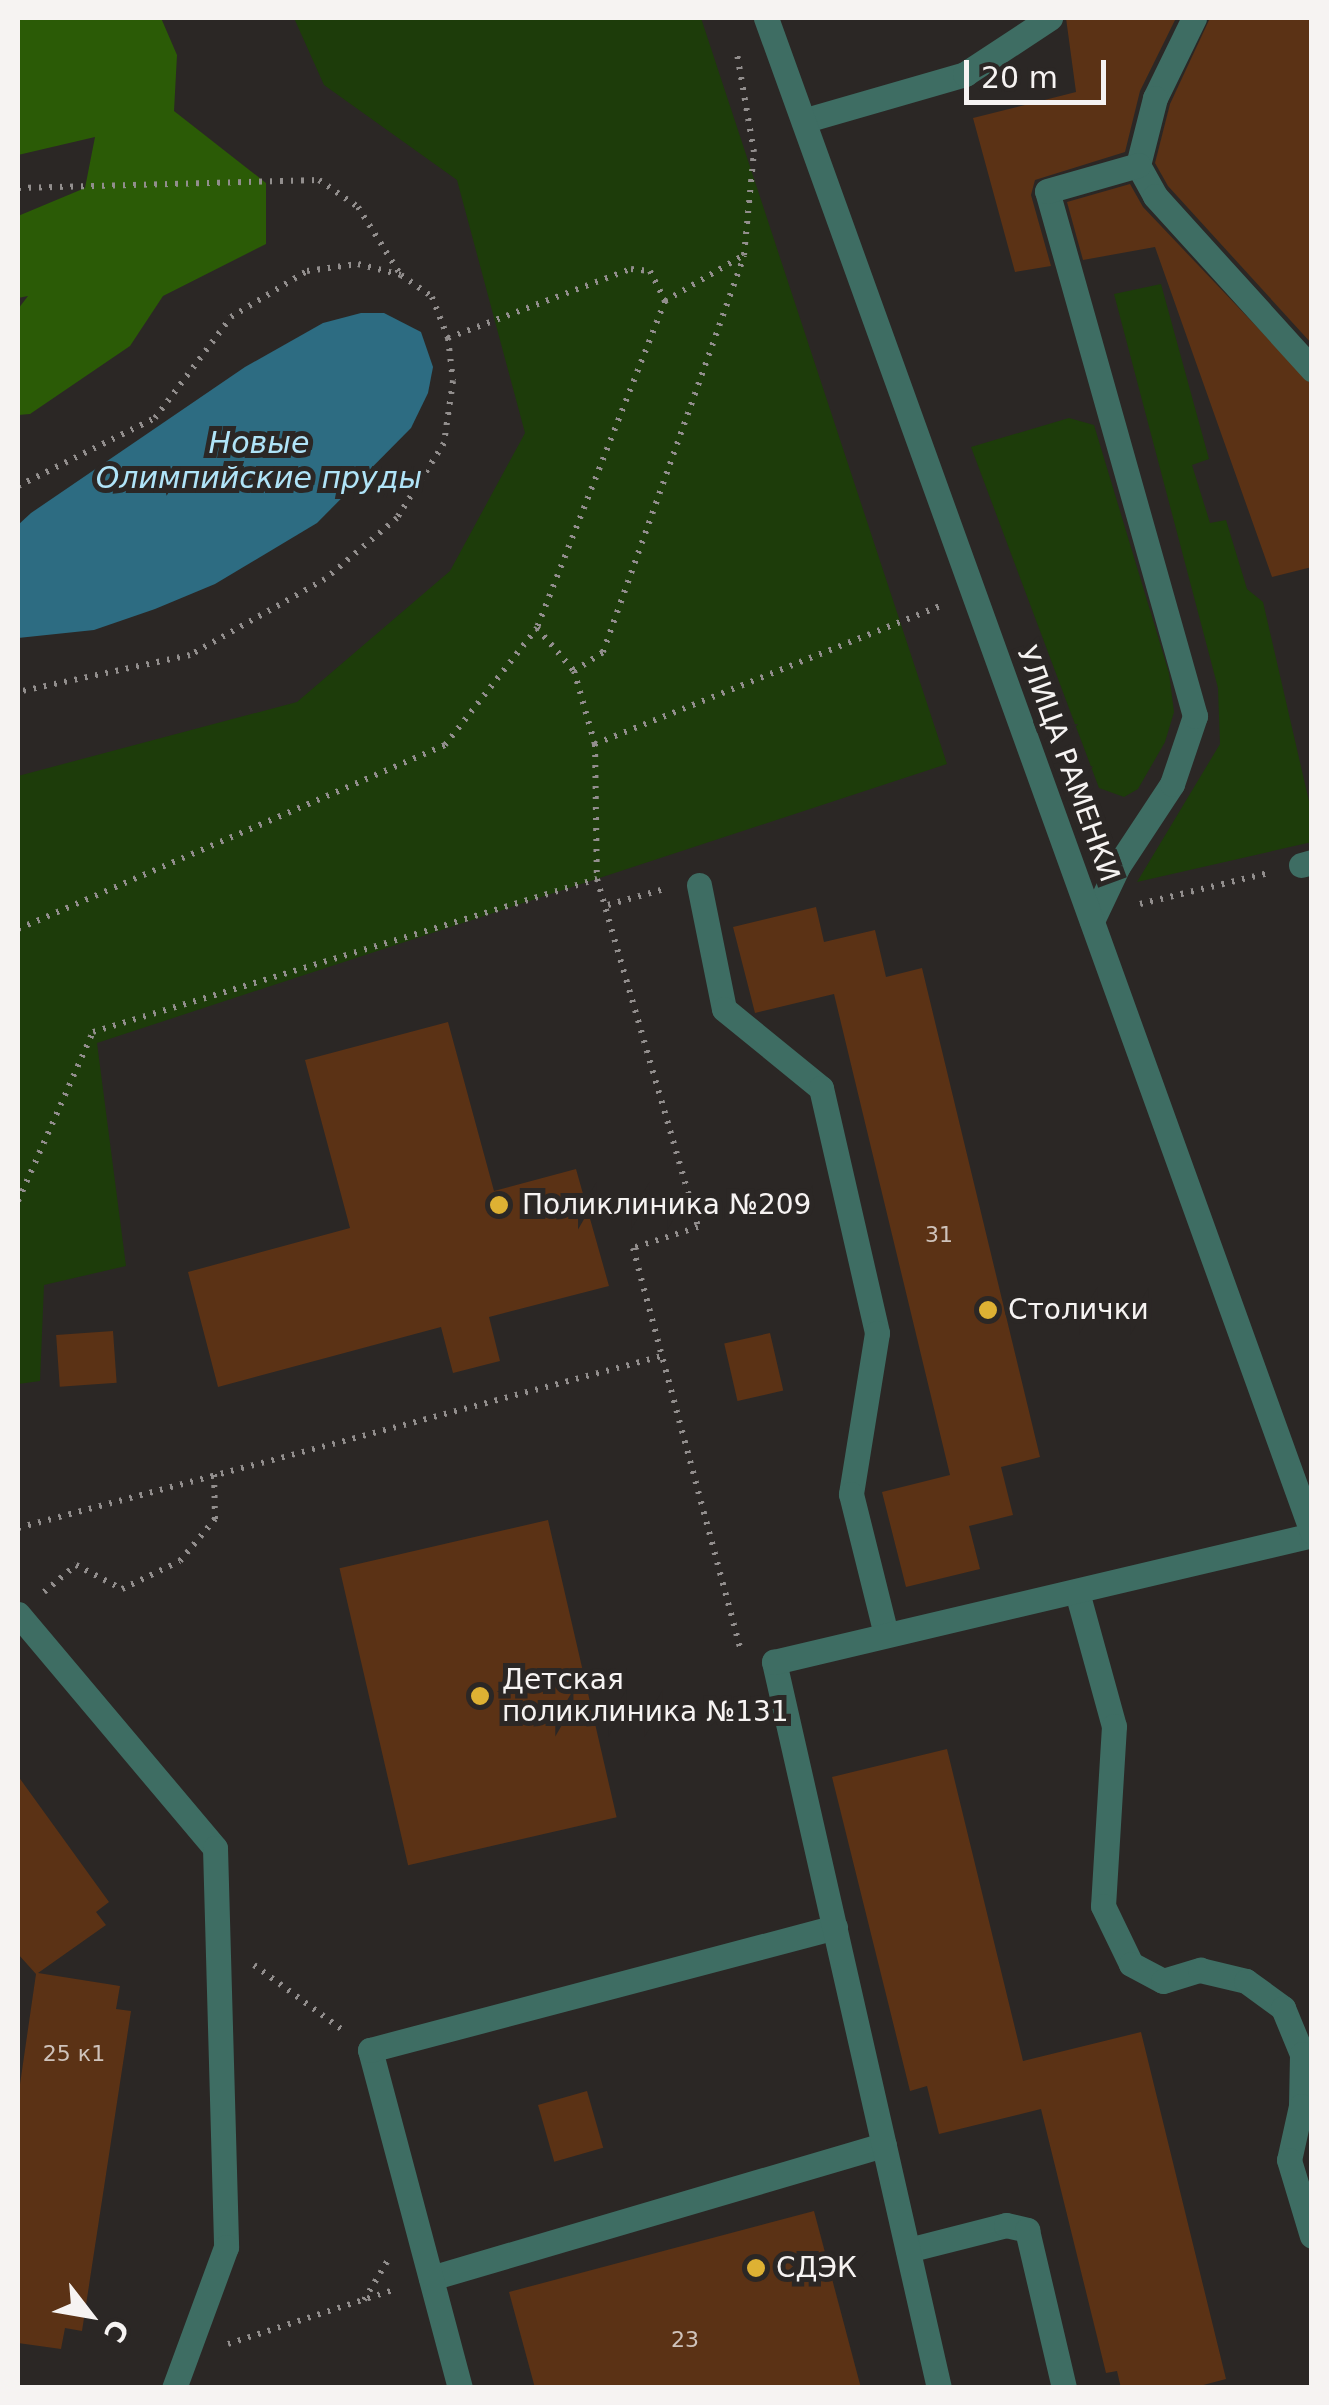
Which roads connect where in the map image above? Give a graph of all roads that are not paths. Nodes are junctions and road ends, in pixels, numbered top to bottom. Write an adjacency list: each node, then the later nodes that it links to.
1 (766, 18): 4 (street, УЛИЦА РАМЕНКИ)
2 (1050, 18): 4 (street)
3 (1194, 18): 5 (street)
4 (806, 120): 8 (street, УЛИЦА РАМЕНКИ)
5 (1138, 165): 6 (street); 8 (street)
6 (1312, 369)
7 (700, 886): 12 (street)
8 (1092, 921): 9 (street, УЛИЦА РАМЕНКИ)
9 (1312, 1534): 10 (street)
10 (1076, 1592): 12 (street); 15 (street)
11 (18, 1614): 18 (street)
12 (886, 1634): 13 (street)
13 (835, 1927): 14 (street); 17 (street)
14 (884, 2145): 16 (street); 17 (street)
15 (1312, 2236)
16 (908, 2250): 20 (street); 21 (street)
17 (431, 2278): 19 (street)
18 (174, 2388)
19 (460, 2388)
20 (939, 2388)
21 (1064, 2388)

